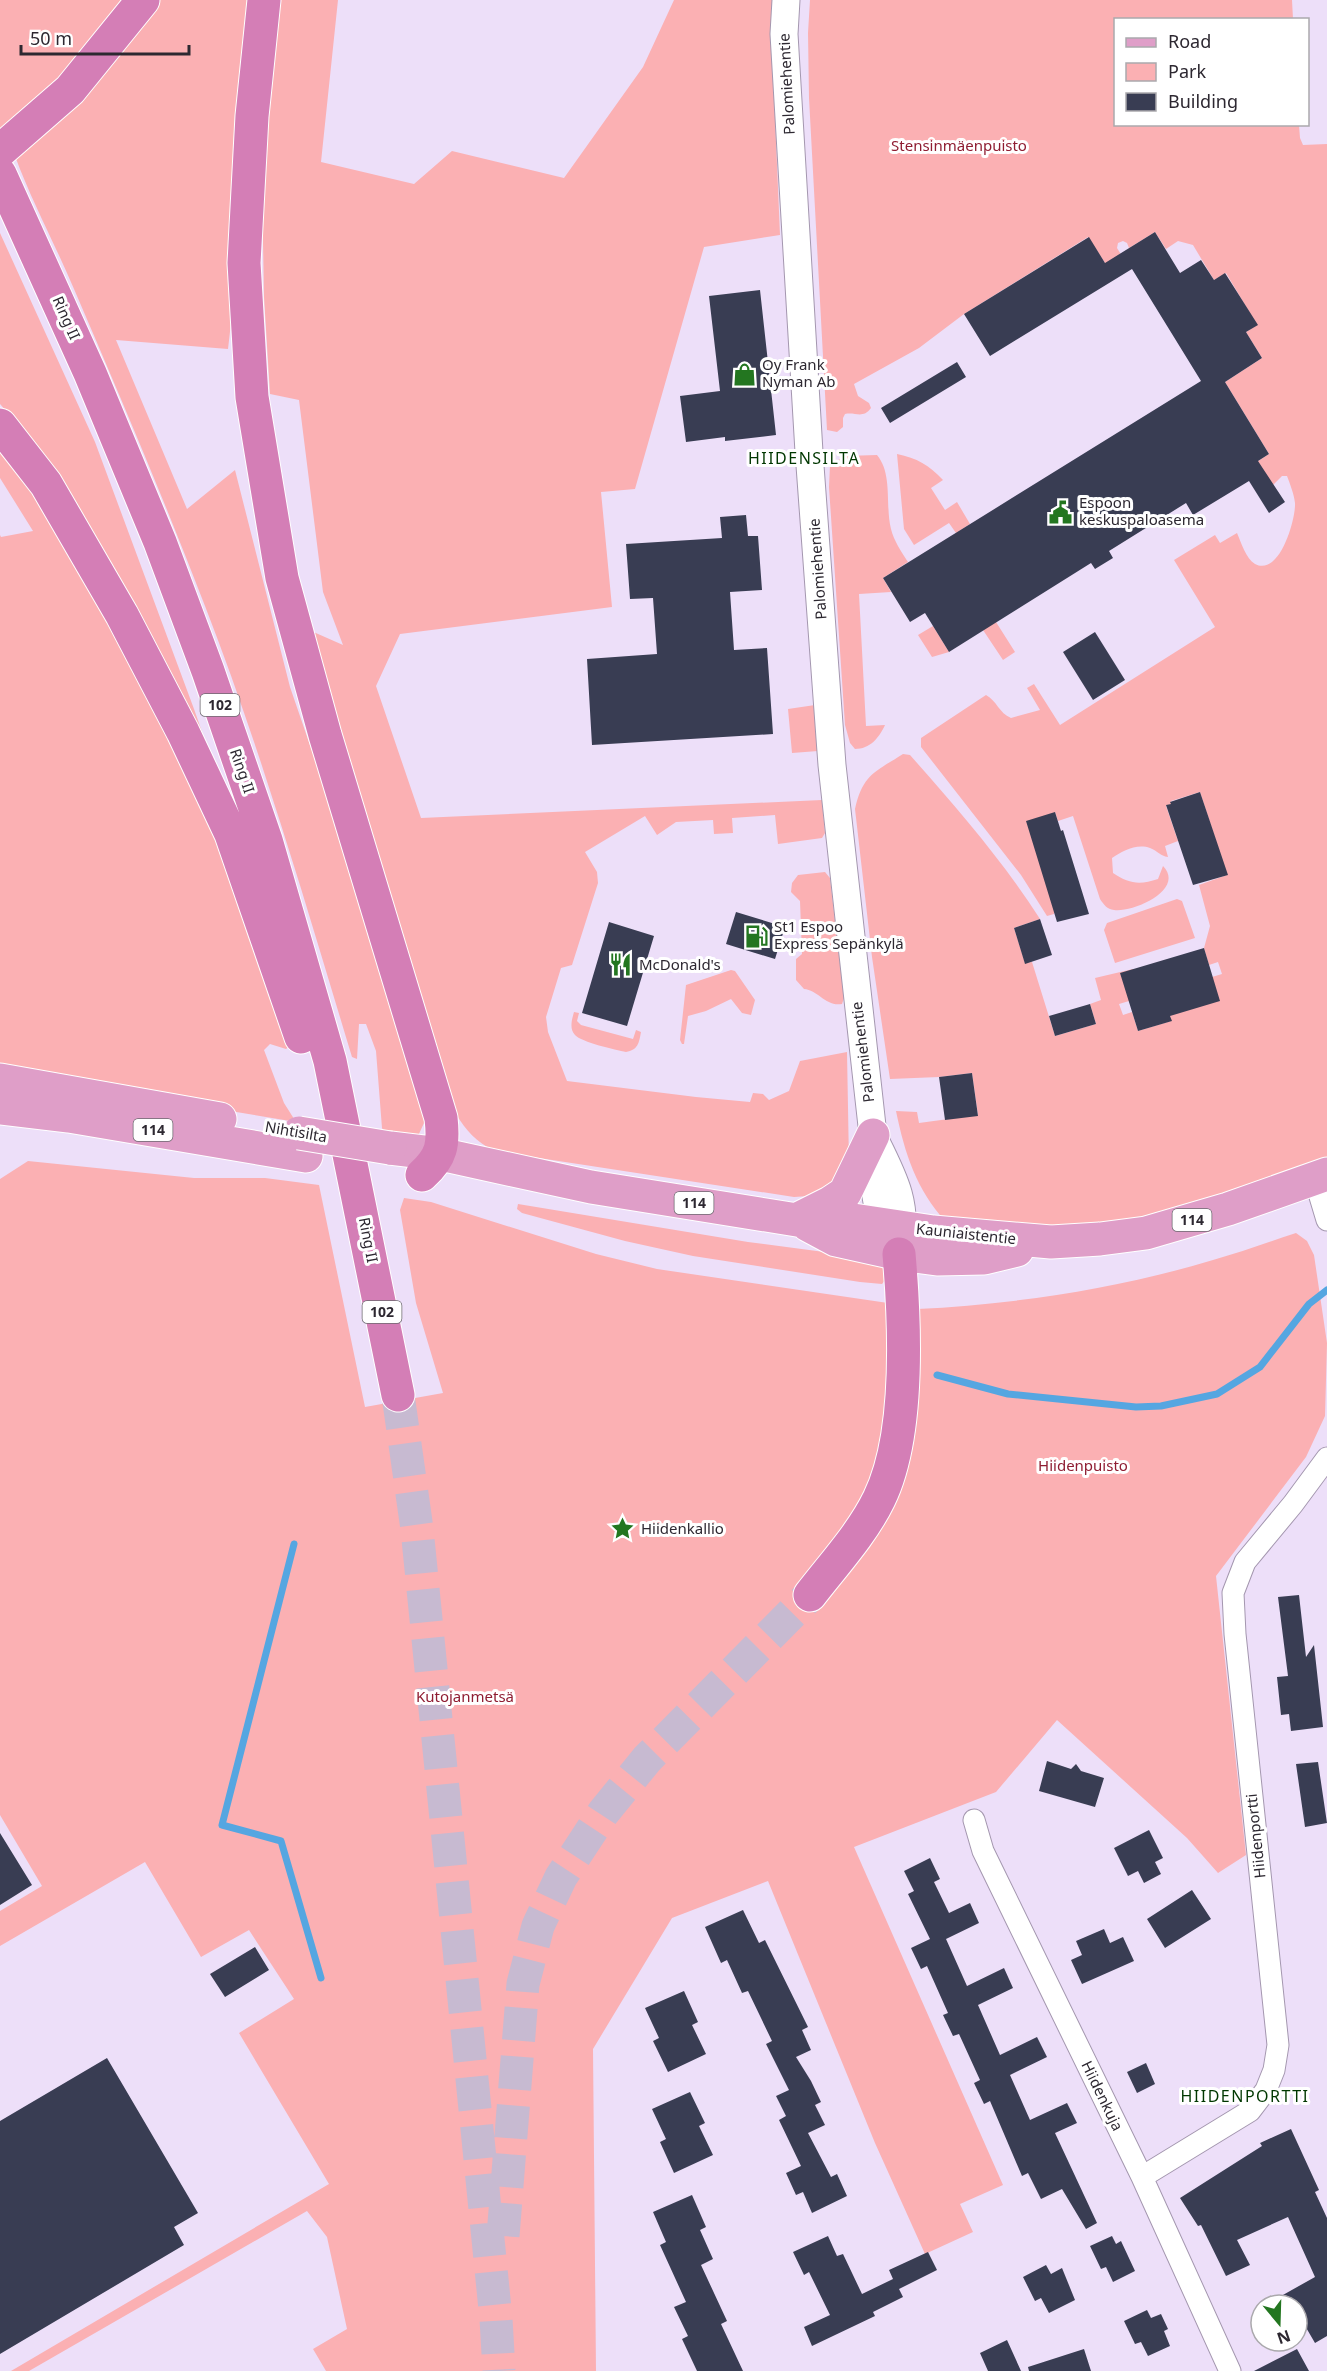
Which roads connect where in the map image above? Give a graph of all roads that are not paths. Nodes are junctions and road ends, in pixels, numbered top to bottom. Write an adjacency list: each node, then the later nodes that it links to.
1 (143, 0): 4 (highway)
2 (264, 0): 11 (highway)
3 (786, 0): 9 (street, Palomiehentie)
4 (0, 151)
5 (7, 188): 15 (highway, Ring II / 102)
6 (0, 425): 15 (highway)
7 (0, 1080): 10 (main road, Nihtisilta / 114)
8 (0, 1108): 10 (main road, Nihtisilta / 114)
9 (873, 1136): 13 (main road); 16 (street, Palomiehentie)
10 (303, 1144): 11 (main road, Nihtisilta / 114, bridge)
11 (412, 1162): 13 (main road, Nihtisilta / 114)
12 (1321, 1177): 14 (street); 16 (main road, Kauniaistentie / 114)
13 (798, 1220): 16 (main road, Nihtisilta / 114)
14 (1327, 1220)
15 (366, 1229): 17 (highway, Ring II / 102)
16 (895, 1235): 19 (highway)
17 (398, 1395)
18 (1327, 1458): 21 (street, Hiidenportti)
19 (810, 1595)
20 (974, 1820): 21 (street, Hiidenkuja)
21 (1142, 2177): 22 (street, Hiidenkuja)
22 (1230, 2371)

